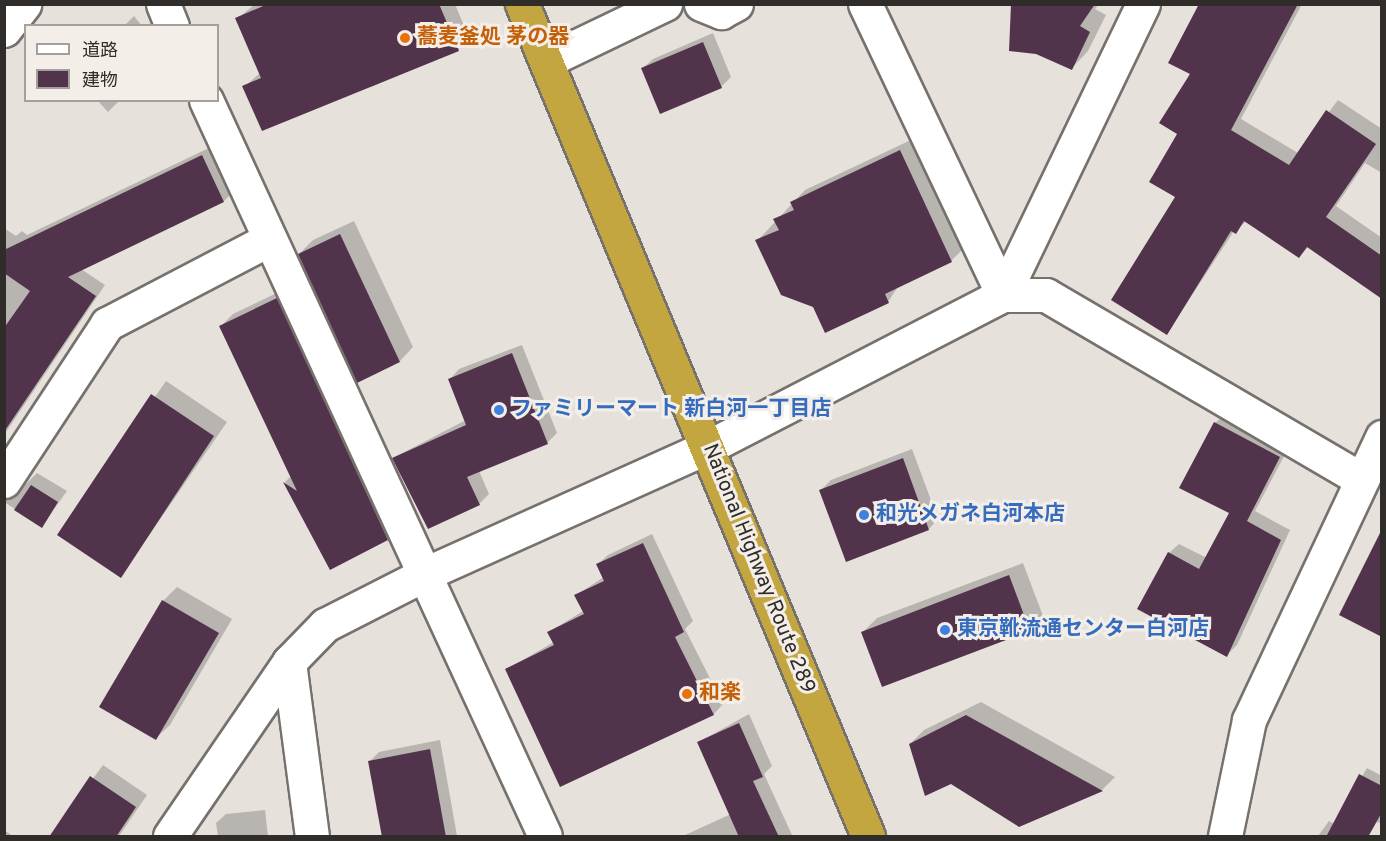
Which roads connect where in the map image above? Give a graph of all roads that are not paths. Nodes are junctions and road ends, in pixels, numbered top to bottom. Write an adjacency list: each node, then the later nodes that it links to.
1 (24, 4): 10 (street)
2 (163, 4): 9 (street)
3 (522, 4): 11 (highway, National Highway Route 289)
4 (665, 4): 11 (street)
5 (701, 4): 6 (street)
6 (736, 4)
7 (865, 4): 14 (street)
8 (1143, 4): 14 (street)
9 (171, 24)
10 (4, 30)
11 (546, 61): 16 (highway, National Highway Route 289)
12 (207, 102): 13 (street)
13 (268, 240): 18 (street); 19 (street)
14 (1002, 295): 16 (street); 17 (street)
15 (1382, 437): 17 (street)
16 (708, 447): 19 (street); 24 (highway, National Highway Route 289)
17 (1359, 478): 25 (street)
18 (4, 481)
19 (427, 573): 20 (street); 23 (street)
20 (289, 662): 21 (street); 22 (street)
21 (170, 837)
22 (312, 837)
23 (545, 837)
24 (868, 837)
25 (1225, 837)

